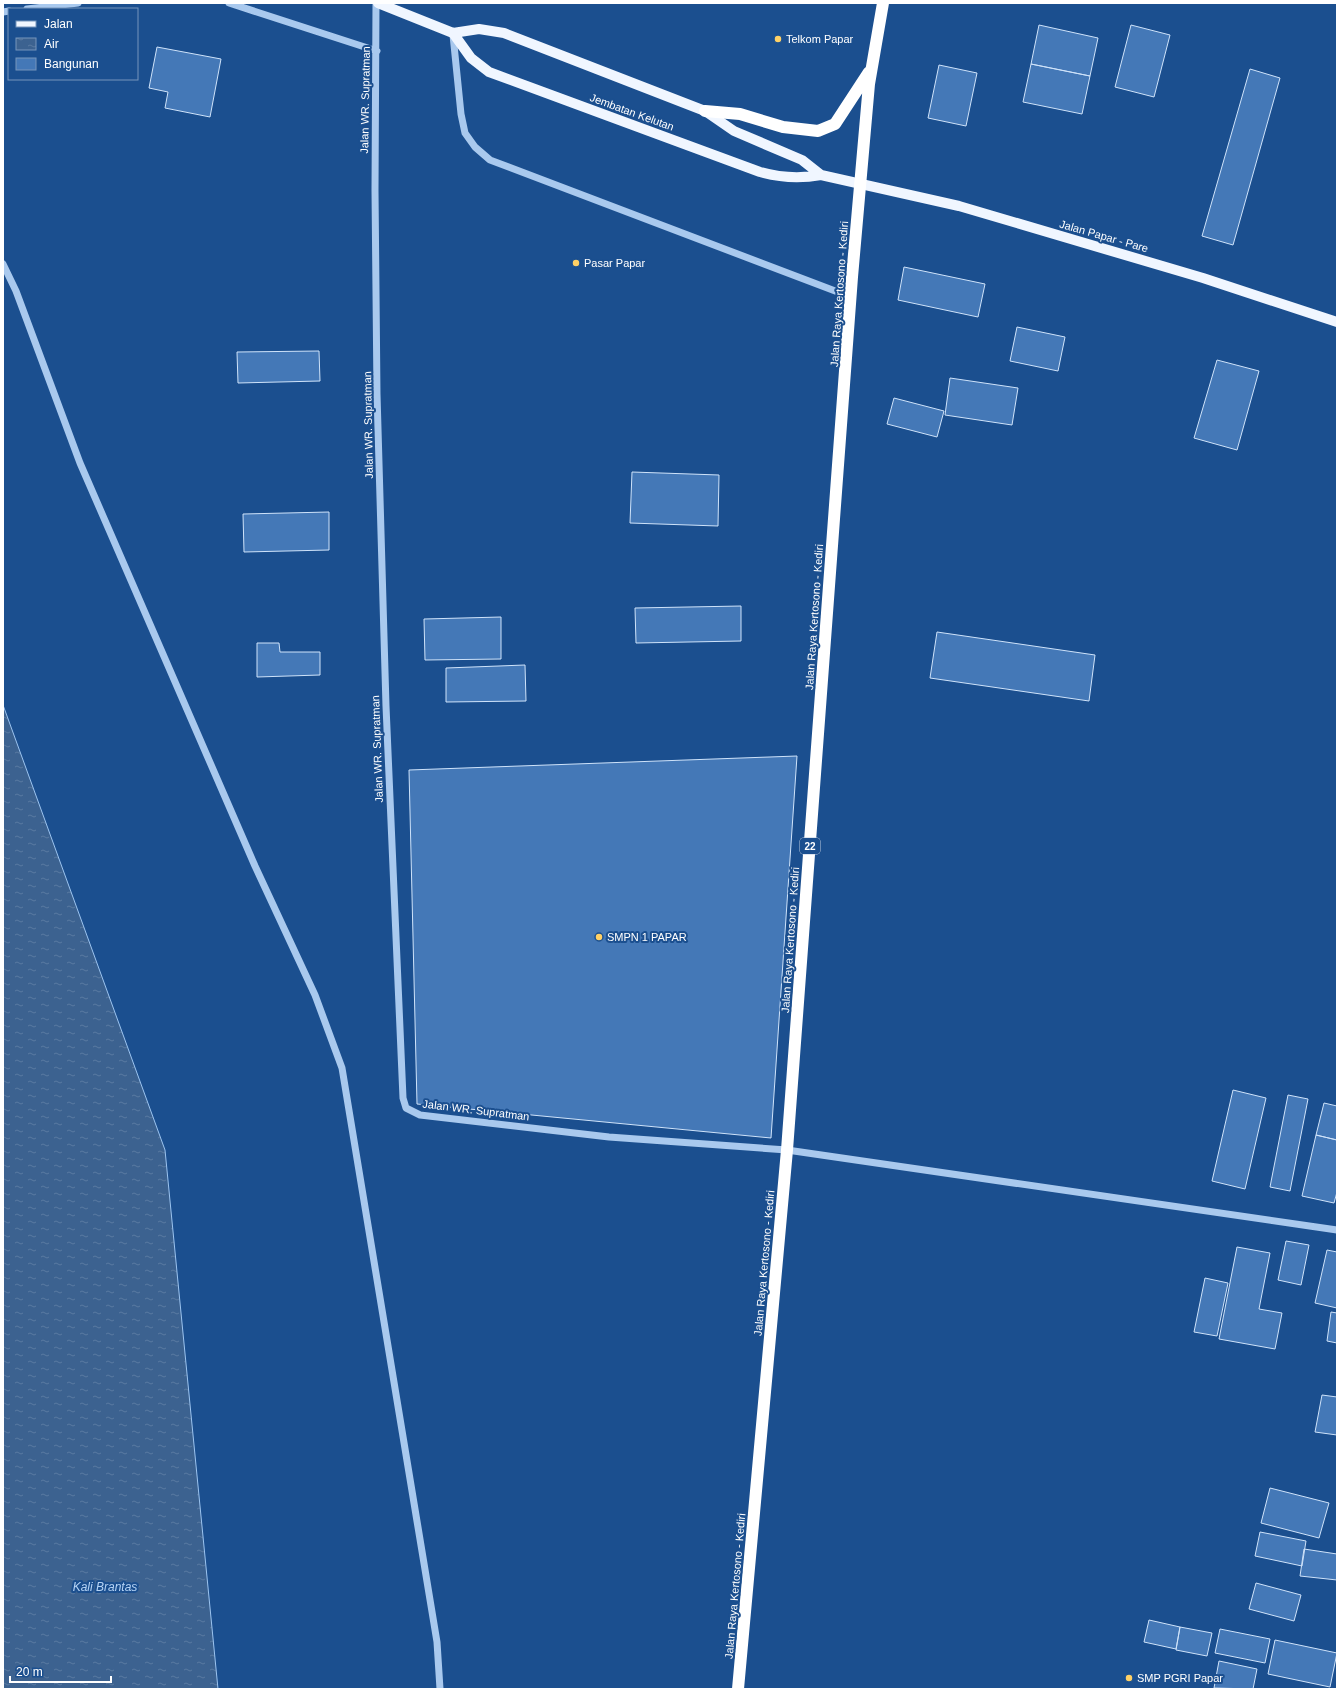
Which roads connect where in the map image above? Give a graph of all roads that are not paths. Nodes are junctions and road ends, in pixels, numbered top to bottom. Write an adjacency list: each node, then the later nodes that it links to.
1 (78, 3): 5 (street)
2 (229, 3): 7 (street)
3 (377, 3): 6 (main road); 7 (street, Jalan WR. Supratman)
4 (883, 3): 8 (highway, Jalan Raya Kertosono - Kediri / 22)
5 (36, 8)
6 (453, 33): 9 (main road, Jembatan Kelutan); 10 (main road, Jembatan Kelutan); 13 (street)
7 (377, 50): 15 (street, Jalan WR. Supratman)
8 (871, 70): 9 (highway); 11 (highway, Jalan Raya Kertosono - Kediri / 22)
9 (705, 111): 10 (main road, Jembatan Kelutan)
10 (821, 175): 11 (main road, Jembatan Kelutan)
11 (860, 185): 13 (highway, Jalan Raya Kertosono - Kediri / 22); 14 (main road, Jalan Papar - Pare)
12 (3, 264): 17 (street)
13 (851, 297): 15 (highway, Jalan Raya Kertosono - Kediri / 22)
14 (1337, 322)
15 (787, 1150): 16 (street); 18 (highway, Jalan Raya Kertosono - Kediri / 22)
16 (1337, 1230)
17 (440, 1689)
18 (738, 1689)

